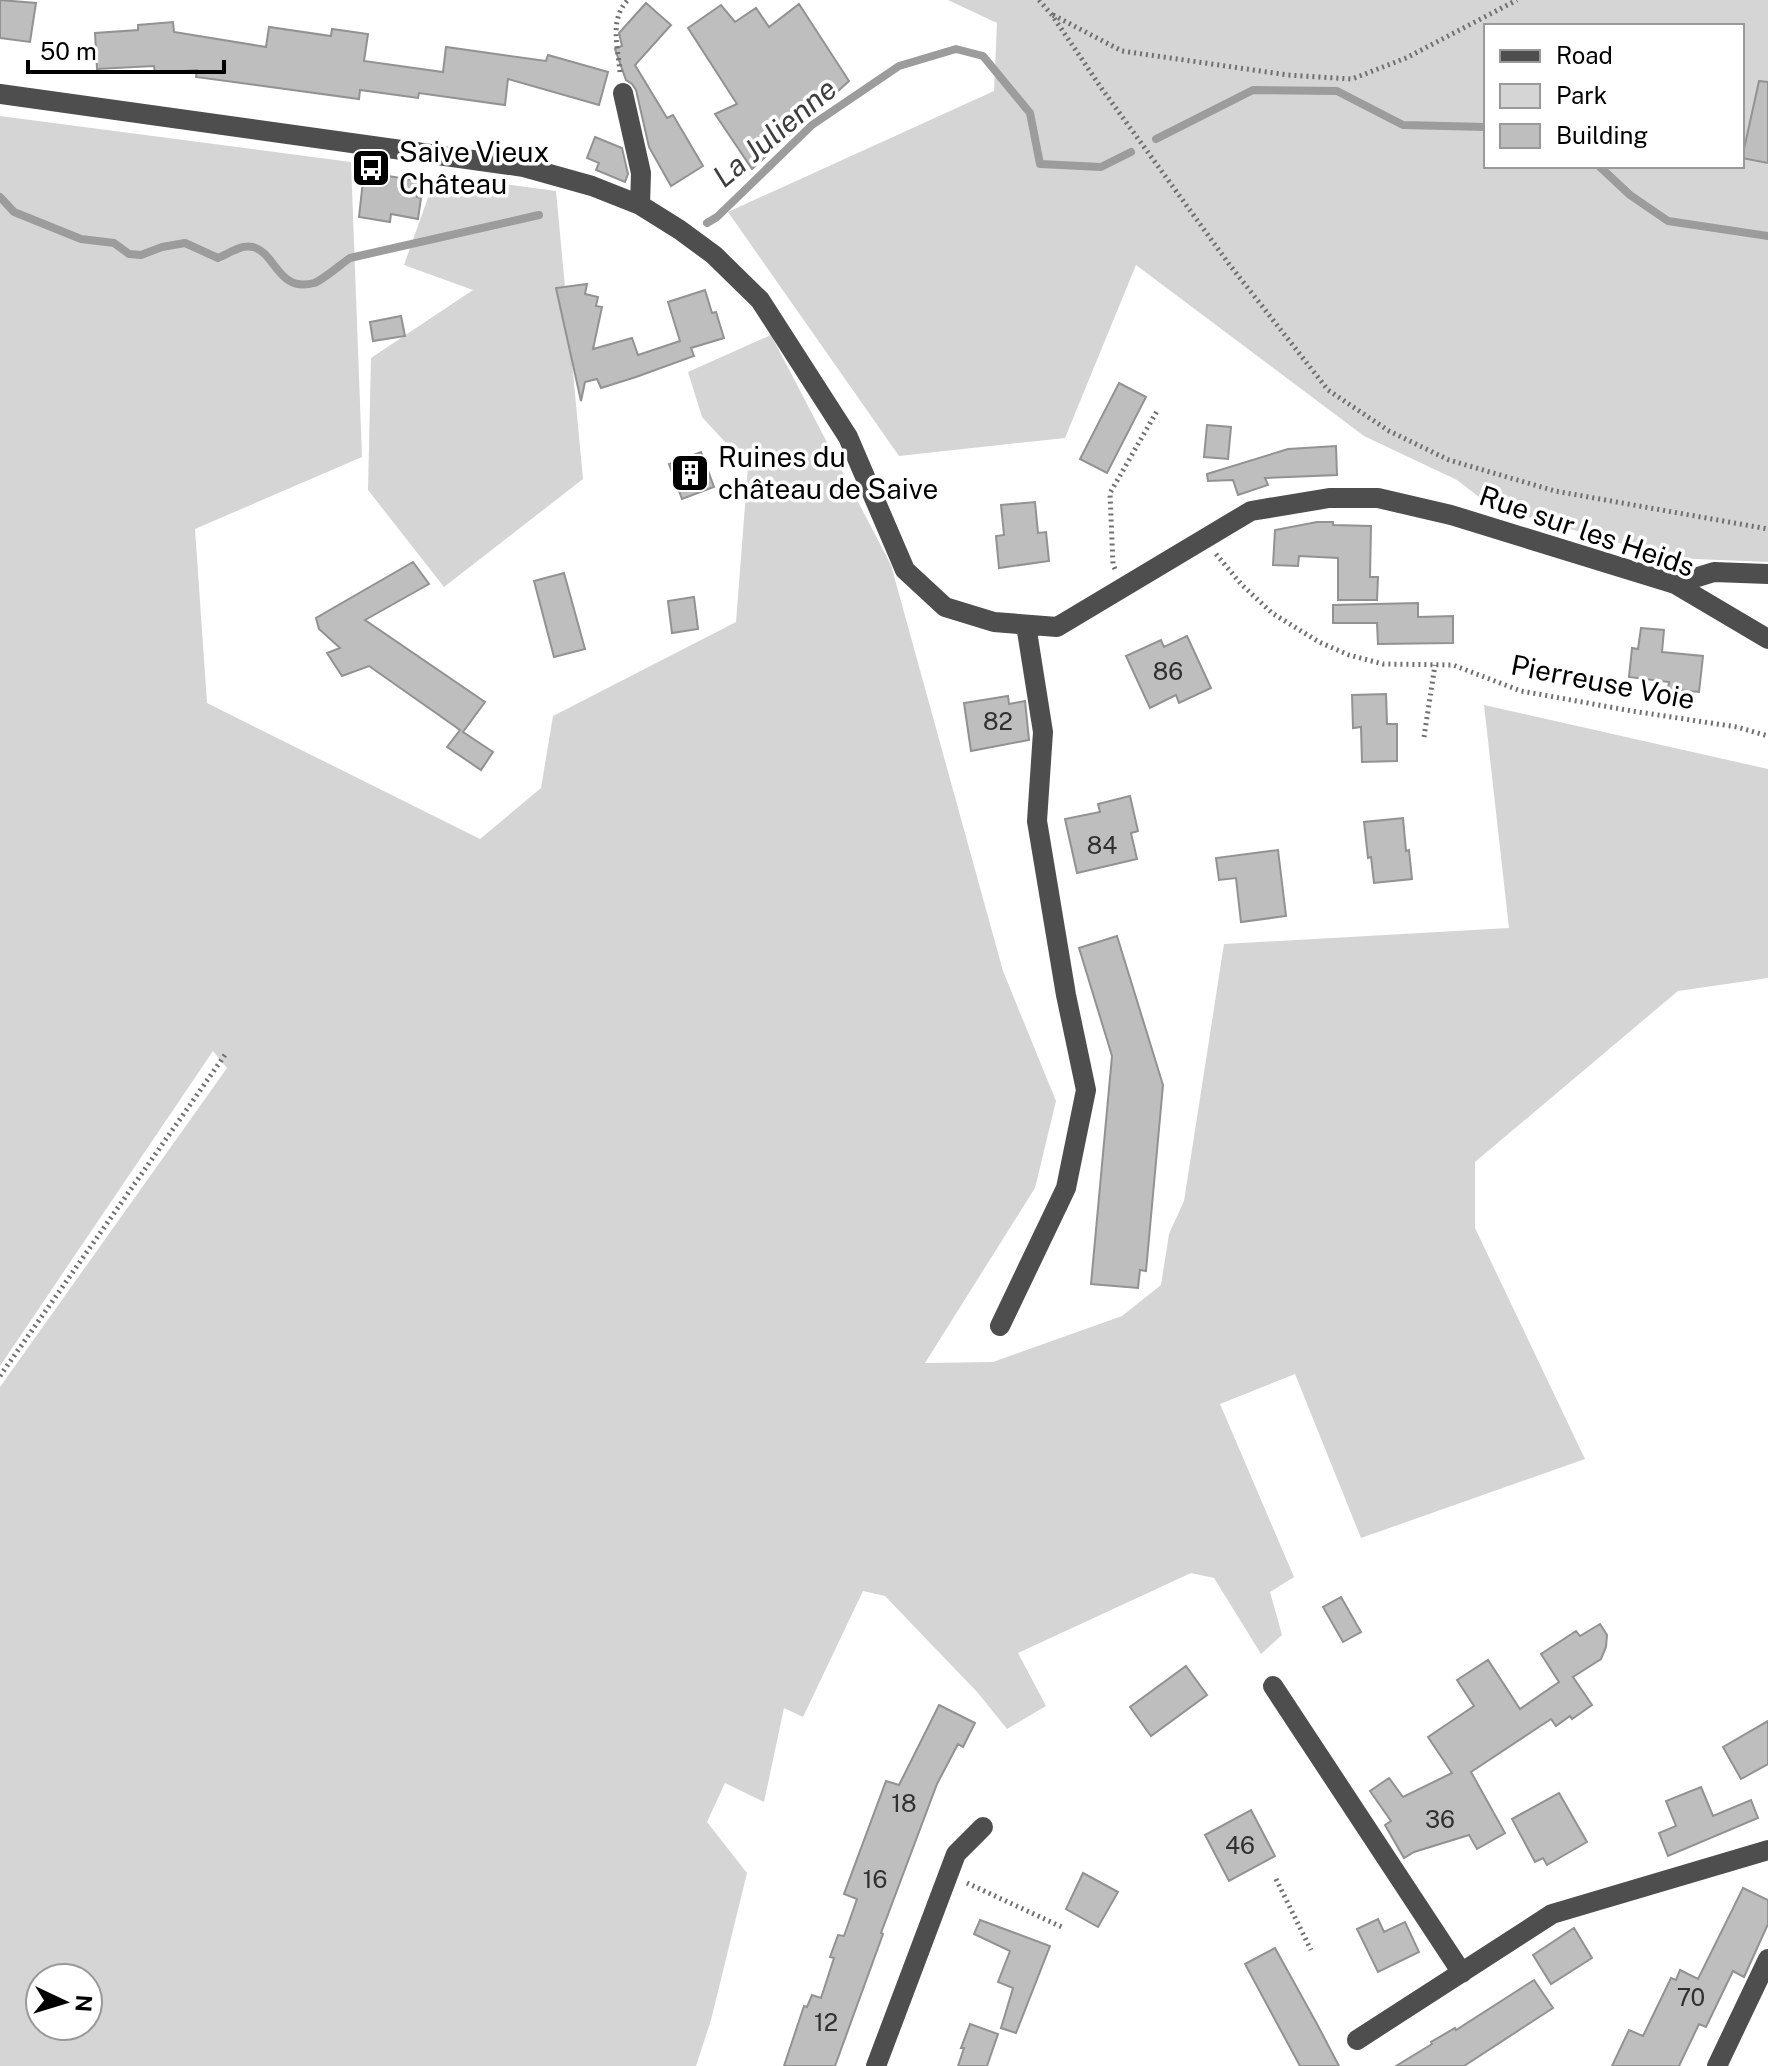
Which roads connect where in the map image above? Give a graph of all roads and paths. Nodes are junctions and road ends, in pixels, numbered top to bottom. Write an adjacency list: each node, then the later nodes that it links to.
1 (628, 0): 5 (path)
2 (1039, 0): 4 (path)
3 (1517, 0): 4 (path)
4 (1052, 15): 9 (path)
5 (623, 93): 7 (street)
6 (0, 94): 7 (street, Rue sur les Heids)
7 (640, 205): 14 (street, Rue sur les Heids)
8 (1157, 411): 13 (path)
9 (1768, 529)
10 (1205, 538): 12 (street, Rue sur les Heids); 13 (street, Rue sur les Heids); 16 (path, Pierreuse Voie)
11 (1768, 574): 12 (street)
12 (1675, 584): 15 (street, Rue sur les Heids)
13 (1126, 586): 14 (street, Rue sur les Heids)
14 (1026, 625): 20 (street)
15 (1768, 639)
16 (1435, 665): 17 (path, Pierreuse Voie); 18 (path)
17 (1768, 736)
18 (1424, 737)
19 (227, 1052): 21 (path)
20 (1000, 1326)
21 (0, 1376)
22 (1273, 1686): 30 (street)
23 (983, 1827): 25 (street)
24 (1768, 1850): 30 (street)
25 (948, 1873): 27 (path); 32 (street)
26 (1276, 1879): 28 (path)
27 (1064, 1928)
28 (1311, 1950)
29 (1768, 1959): 33 (street)
30 (1462, 1973): 31 (street)
31 (1357, 2040)
32 (876, 2066)
33 (1717, 2066)

